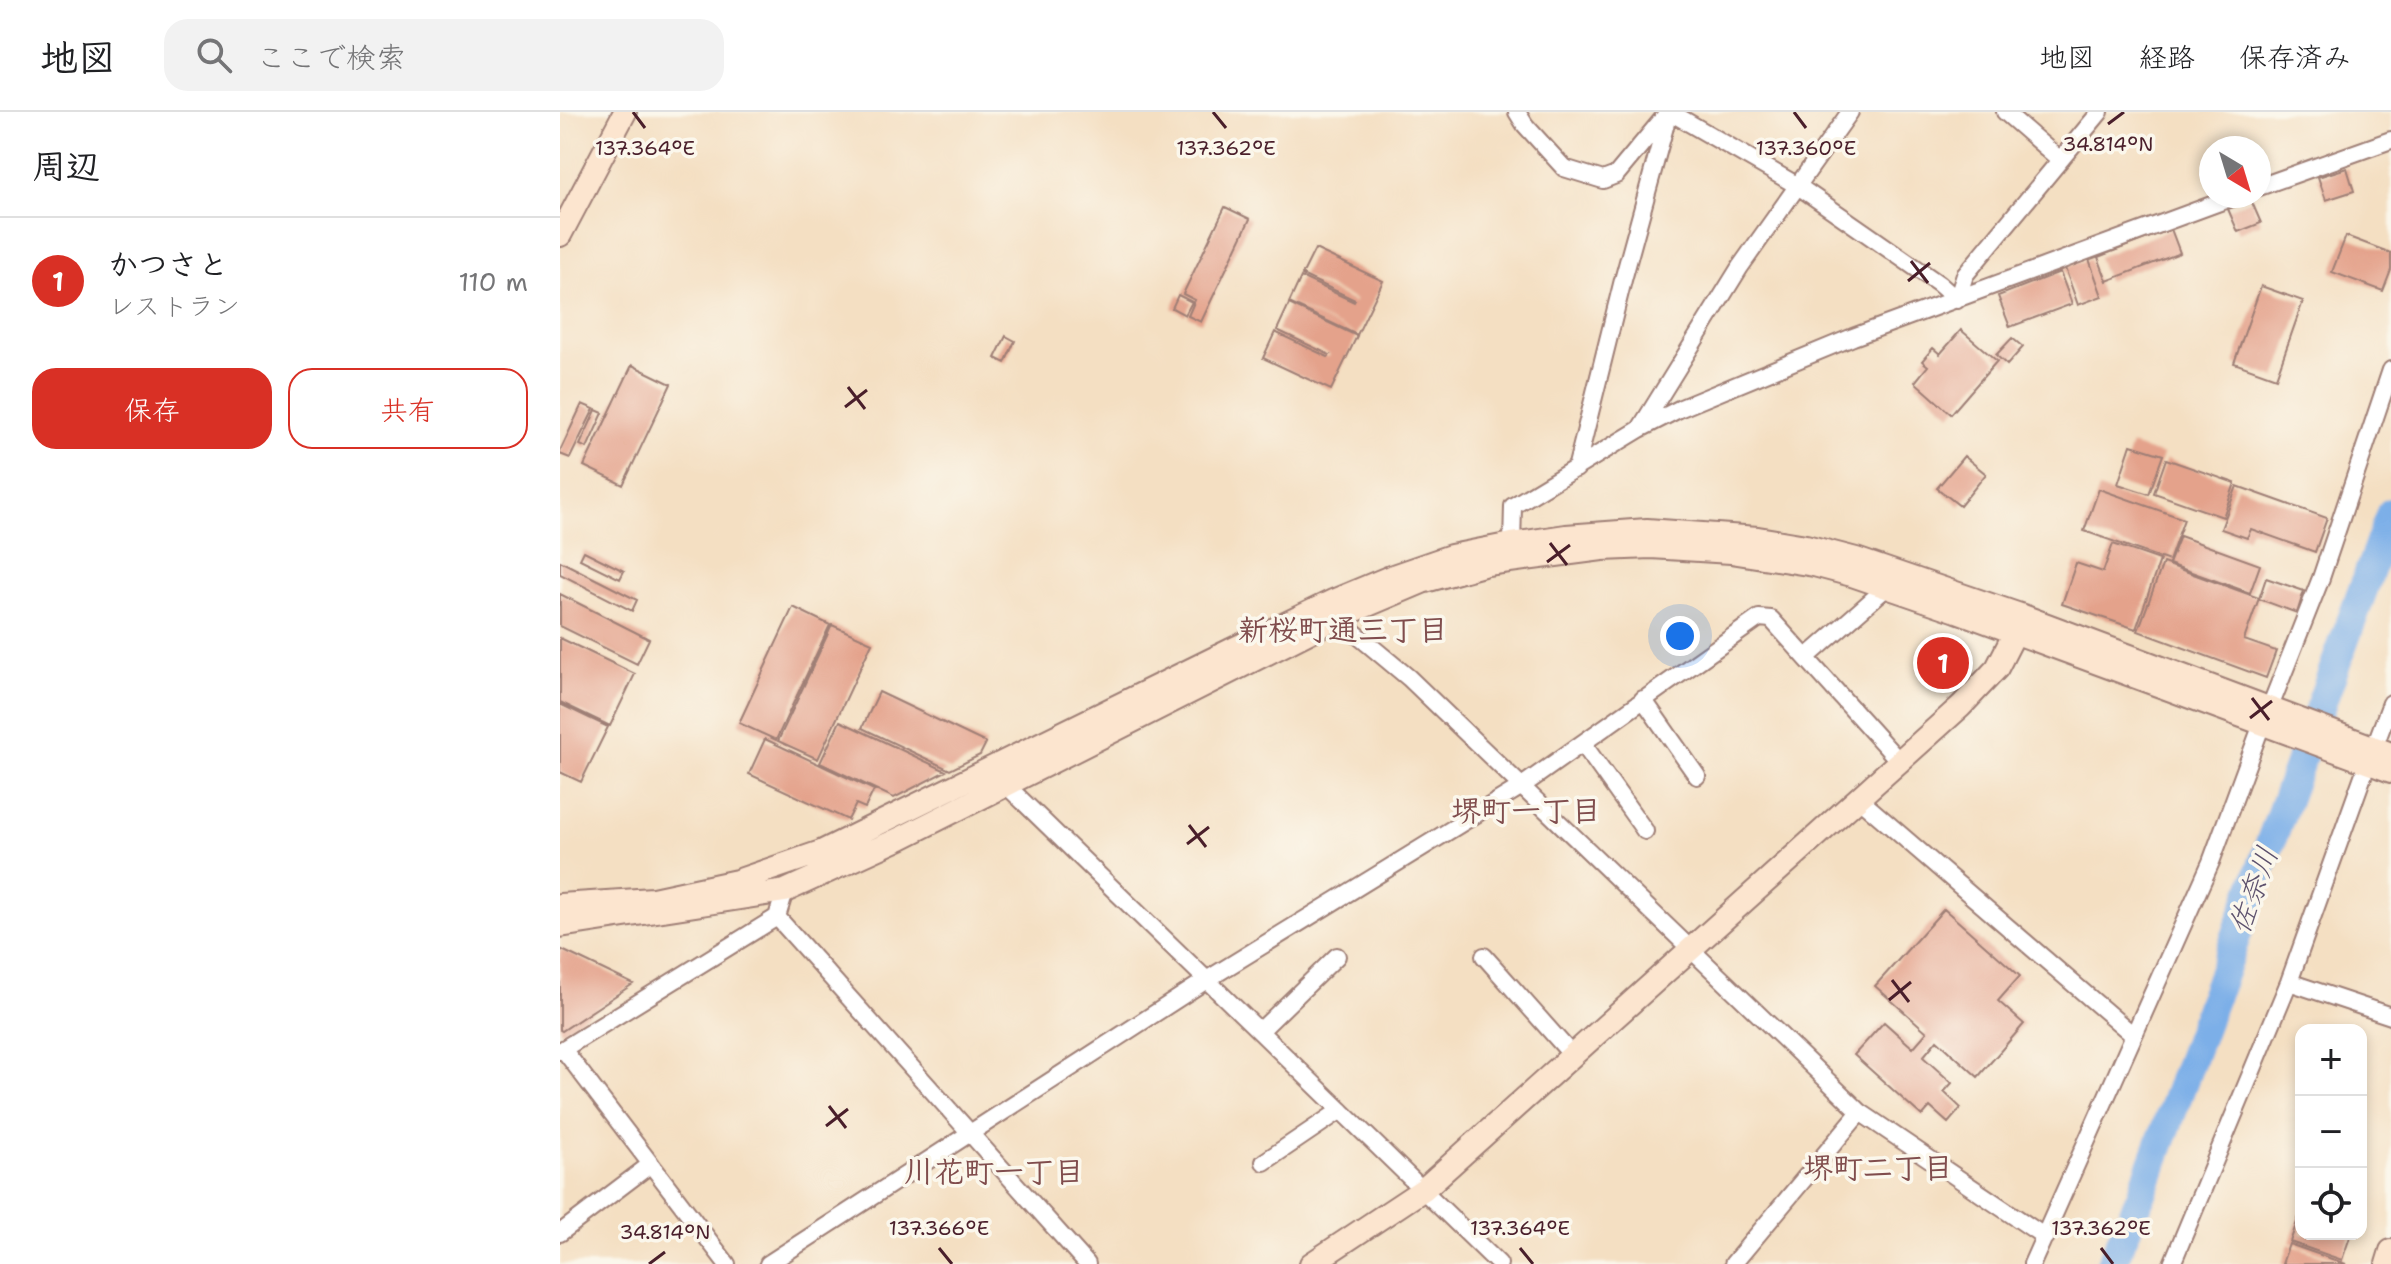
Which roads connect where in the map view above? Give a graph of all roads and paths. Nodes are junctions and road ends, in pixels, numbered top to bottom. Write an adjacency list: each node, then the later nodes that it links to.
1 (625, 112): 12 (street)
2 (1517, 112): 3 (street)
3 (1669, 112): 10 (street); 16 (street)
4 (1850, 112): 10 (street)
5 (2005, 112): 8 (street)
6 (2100, 112): 8 (street)
7 (2391, 140): 9 (street)
8 (2059, 159): 13 (street)
9 (2271, 183)
10 (1798, 186): 13 (street); 15 (street)
11 (2204, 208): 13 (street)
12 (560, 235)
13 (1957, 300): 15 (street)
14 (2391, 370): 24 (street)
15 (1640, 429): 16 (street)
16 (1576, 469): 17 (street)
17 (1512, 544): 20 (street); 35 (street)
18 (1887, 587): 19 (street); 20 (street); 21 (street)
19 (1337, 618): 30 (street); 31 (street)
20 (2020, 625): 24 (street); 27 (street)
21 (1806, 658): 22 (street); 27 (street)
22 (1643, 699): 25 (street); 29 (street)
23 (2391, 703): 26 (street)
24 (2272, 718): 26 (street); 45 (street)
25 (1583, 744): 31 (street); 33 (street)
26 (2369, 752): 28 (street); 42 (street)
27 (1899, 761): 32 (street)
28 (2391, 771)
29 (1697, 776)
30 (1005, 784): 34 (street); 41 (street)
31 (1522, 786): 38 (street); 41 (street)
32 (1858, 798): 38 (street); 45 (street)
33 (1645, 831)
34 (785, 891): 36 (street); 37 (street)
35 (560, 905)
36 (777, 917): 46 (street); 50 (street)
37 (560, 926)
38 (1690, 948): 47 (street); 49 (street)
39 (1337, 956): 44 (street)
40 (1484, 956): 47 (street)
41 (1208, 979): 44 (street); 50 (street)
42 (2289, 982): 43 (street); 64 (street)
43 (2391, 1016)
44 (1260, 1031): 48 (street)
45 (2133, 1035): 55 (street)
46 (562, 1050): 52 (street)
47 (1572, 1055): 53 (street)
48 (1341, 1110): 51 (street); 53 (street)
49 (1860, 1112): 55 (street); 62 (street)
50 (969, 1131): 58 (street); 59 (street)
51 (1264, 1162)
52 (651, 1164): 54 (street); 57 (street)
53 (1424, 1189): 60 (street); 61 (street)
54 (560, 1233)
55 (2045, 1237): 63 (street)
56 (2391, 1251): 65 (street)
57 (727, 1264)
58 (768, 1264)
59 (1087, 1264)
60 (1311, 1264)
61 (1499, 1264)
62 (1733, 1264)
63 (2032, 1264)
64 (2172, 1264)
65 (2387, 1264)

